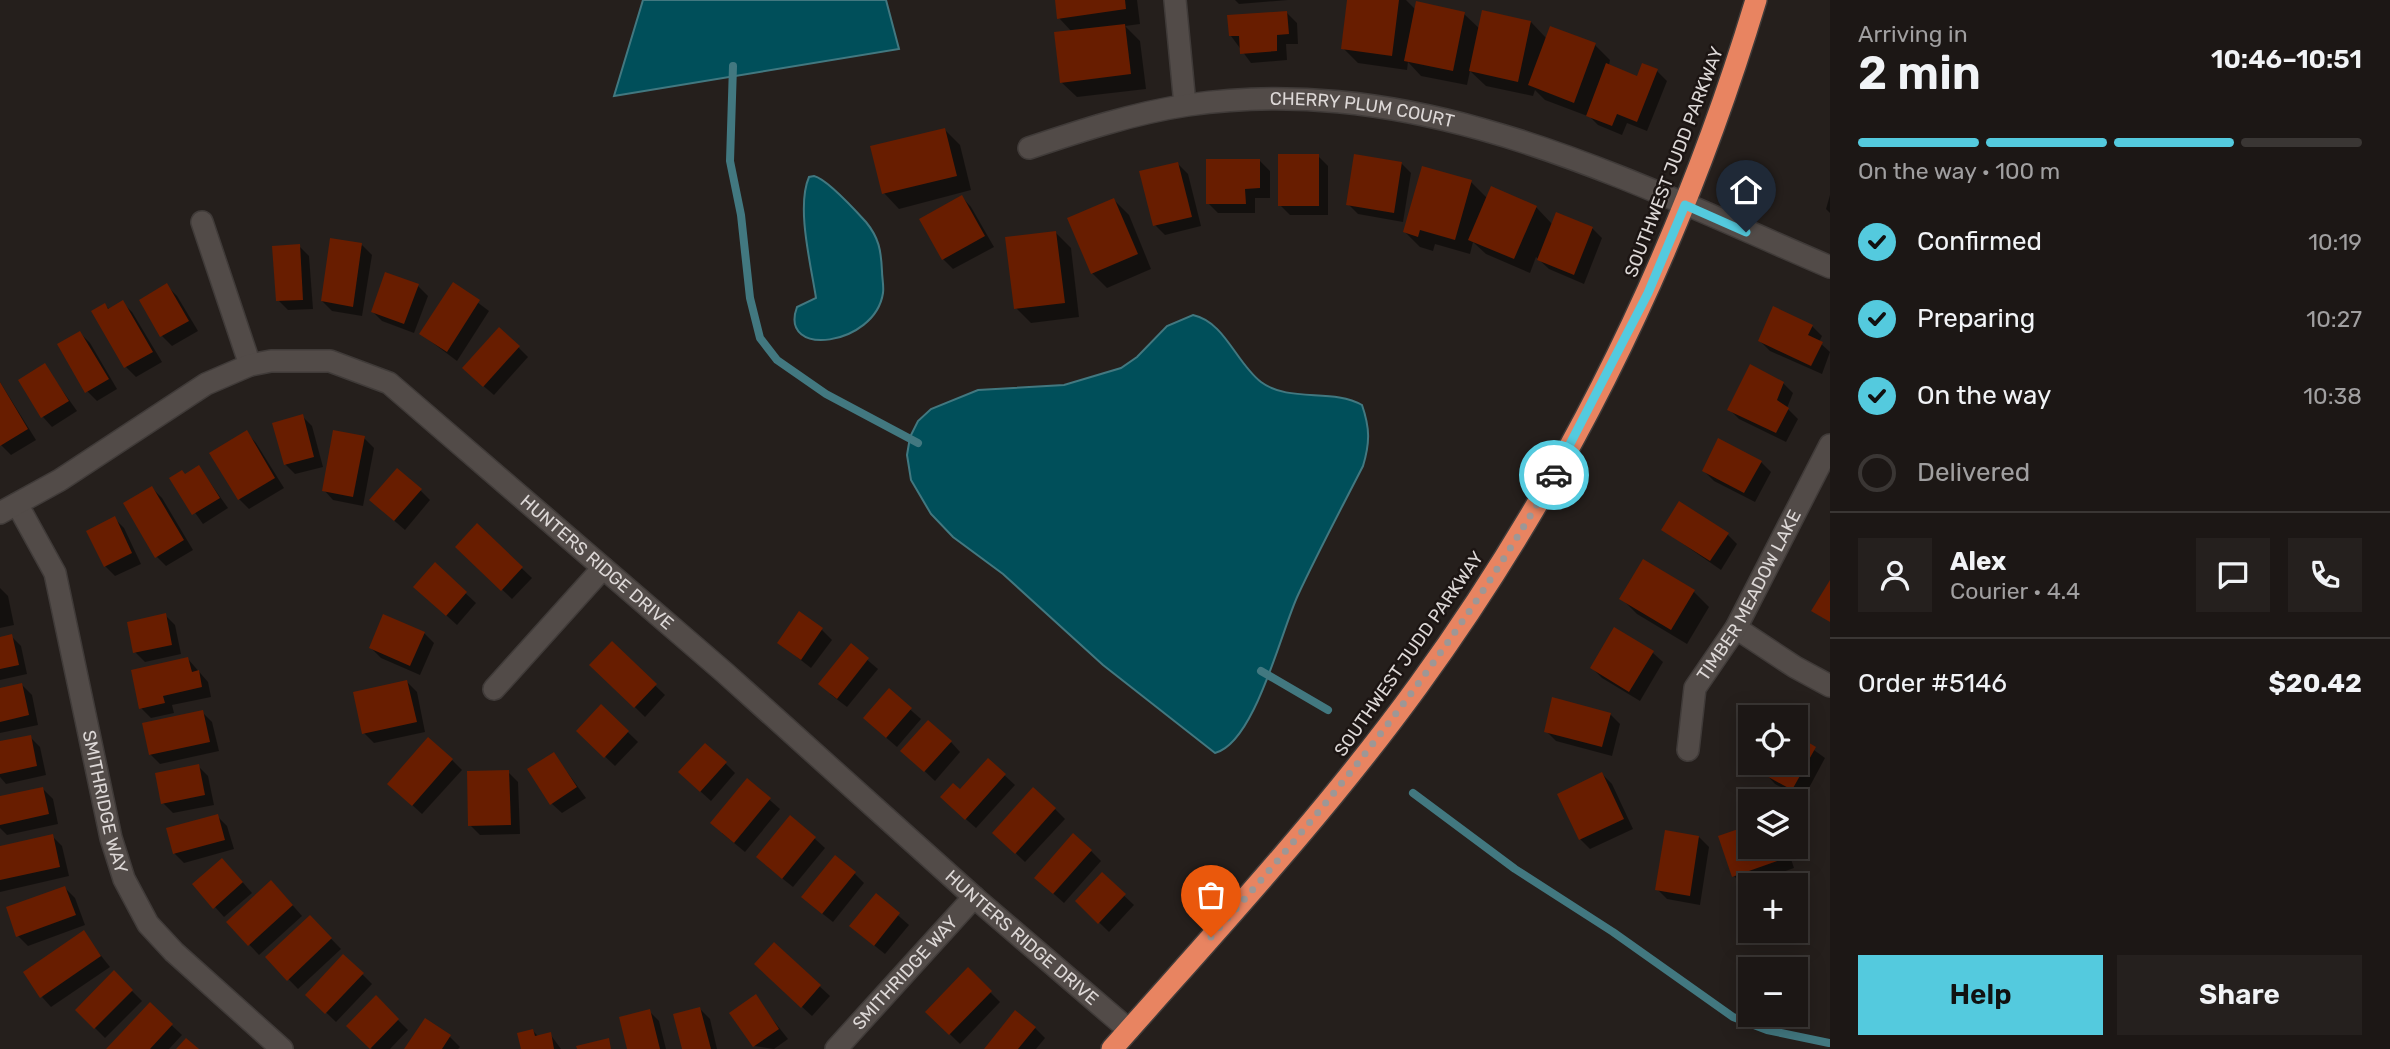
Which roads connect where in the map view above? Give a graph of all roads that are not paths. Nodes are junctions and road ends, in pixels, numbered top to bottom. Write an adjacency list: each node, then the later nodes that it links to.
1 (1174, 0): 3 (street)
2 (1756, 0): 5 (highway, SOUTHWEST JUDD PARKWAY)
3 (1185, 105): 4 (street, CHERRY PLUM COURT); 5 (street, CHERRY PLUM COURT)
4 (1029, 148)
5 (1685, 205): 7 (street, CHERRY PLUM COURT); 17 (highway, SOUTHWEST JUDD PARKWAY)
6 (202, 222): 8 (street)
7 (1830, 267)
8 (250, 365): 10 (street, HUNTERS RIDGE DRIVE); 11 (street, HUNTERS RIDGE DRIVE)
9 (1830, 445): 12 (street, TIMBER MEADOW LAKE)
10 (8, 509): 18 (street, SMITHRIDGE WAY)
11 (603, 568): 14 (street); 16 (street, HUNTERS RIDGE DRIVE)
12 (1736, 628): 13 (street); 15 (street, TIMBER MEADOW LAKE)
13 (1830, 686)
14 (494, 689)
15 (1688, 750)
16 (974, 897): 17 (street, HUNTERS RIDGE DRIVE); 19 (street, SMITHRIDGE WAY)
17 (1129, 1030): 20 (highway, SOUTHWEST JUDD PARKWAY)
18 (282, 1049)
19 (836, 1049)
20 (1112, 1049)

